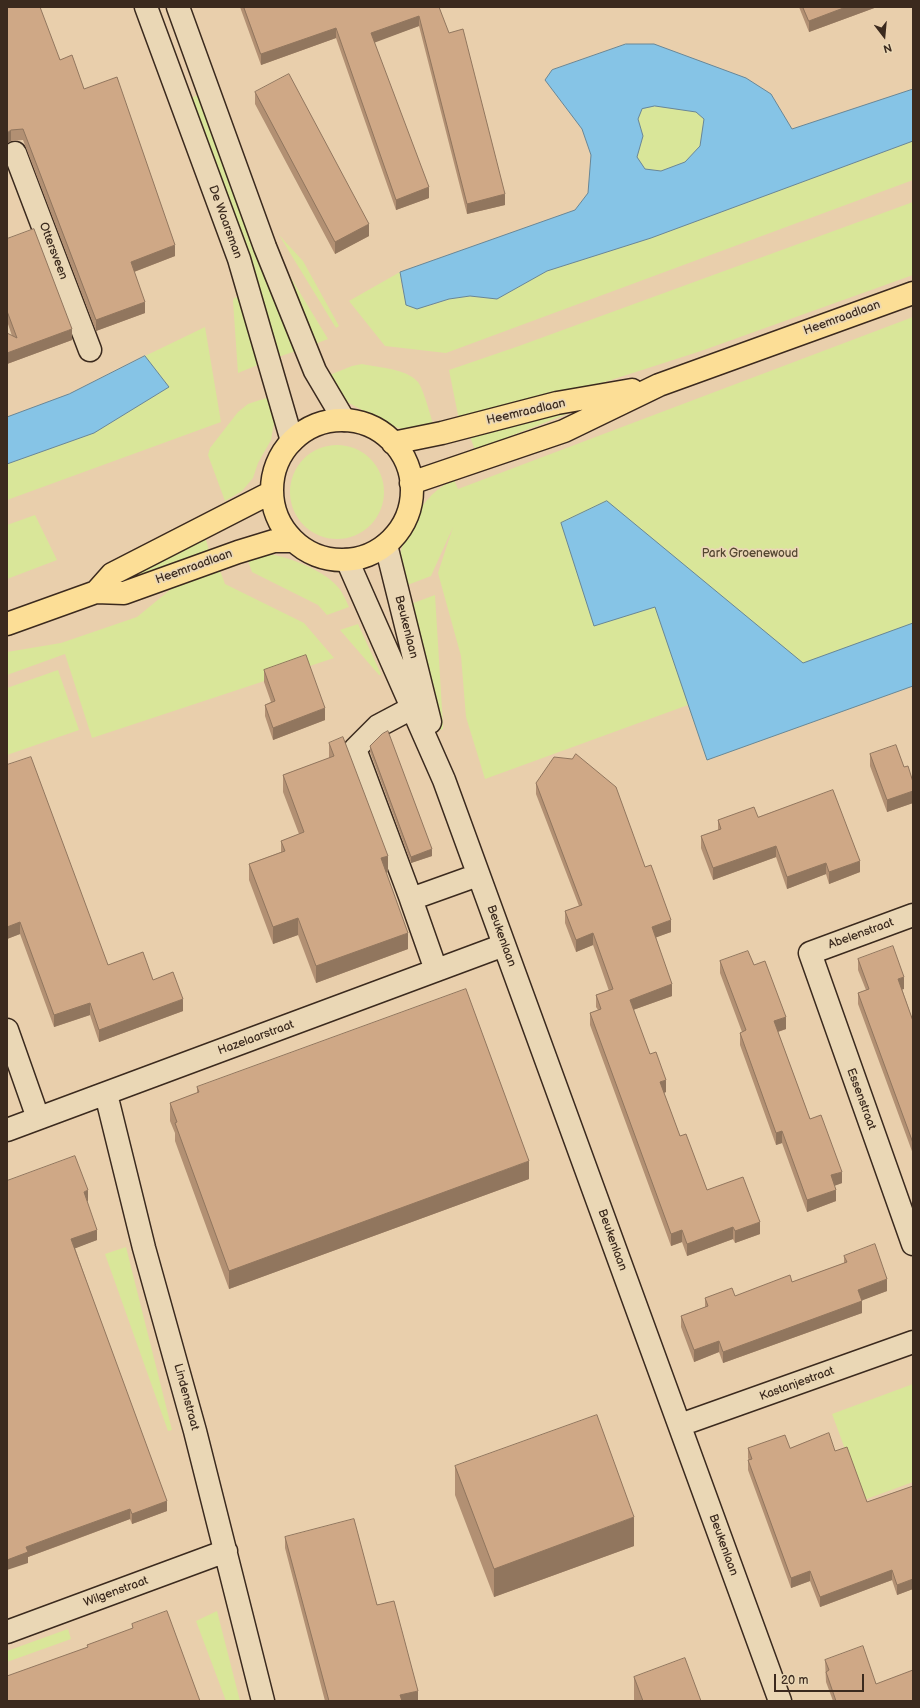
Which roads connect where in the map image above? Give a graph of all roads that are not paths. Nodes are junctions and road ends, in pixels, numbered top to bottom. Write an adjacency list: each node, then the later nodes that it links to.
1 (146, 7): 8 (street, De Waarsman)
2 (178, 7): 7 (street)
3 (15, 153): 5 (street, Ottersveen)
4 (913, 292): 6 (main road, Heemraadlaan)
5 (90, 350)
6 (659, 386): 9 (main road, Heemraadlaan); 10 (main road, Heemraadlaan)
7 (344, 420): 8 (main road); 9 (main road)
8 (292, 441): 11 (main road)
9 (393, 442): 10 (main road)
10 (411, 483): 13 (main road)
11 (272, 492): 12 (main road); 15 (main road, Heemraadlaan)
12 (293, 541): 14 (main road); 15 (main road, Heemraadlaan)
13 (386, 545): 14 (main road); 18 (street, Beukenlaan)
14 (347, 560): 17 (street, Beukenlaan)
15 (96, 592): 16 (main road, Heemraadlaan)
16 (7, 624)
17 (412, 708): 18 (street, Beukenlaan); 20 (street)
18 (444, 780): 19 (street, Beukenlaan)
19 (478, 875): 20 (street); 22 (street, Beukenlaan)
20 (411, 899): 24 (street)
21 (913, 915): 23 (street, Abelenstraat)
22 (504, 945): 24 (street, Hazelaarstraat); 31 (street, Beukenlaan)
23 (810, 953): 29 (street, Essenstraat)
24 (436, 970): 26 (street, Hazelaarstraat)
25 (7, 1030): 27 (street)
26 (106, 1094): 27 (street, Hazelaarstraat); 32 (street, Lindenstraat)
27 (38, 1118): 28 (street, Hazelaarstraat)
28 (7, 1130)
29 (913, 1244)
30 (913, 1342): 31 (street, Kastanjestraat)
31 (680, 1425): 35 (street, Beukenlaan)
32 (226, 1551): 33 (street, Wilgenstraat); 34 (street, Lindenstraat)
33 (7, 1632)
34 (263, 1701)
35 (780, 1701)

